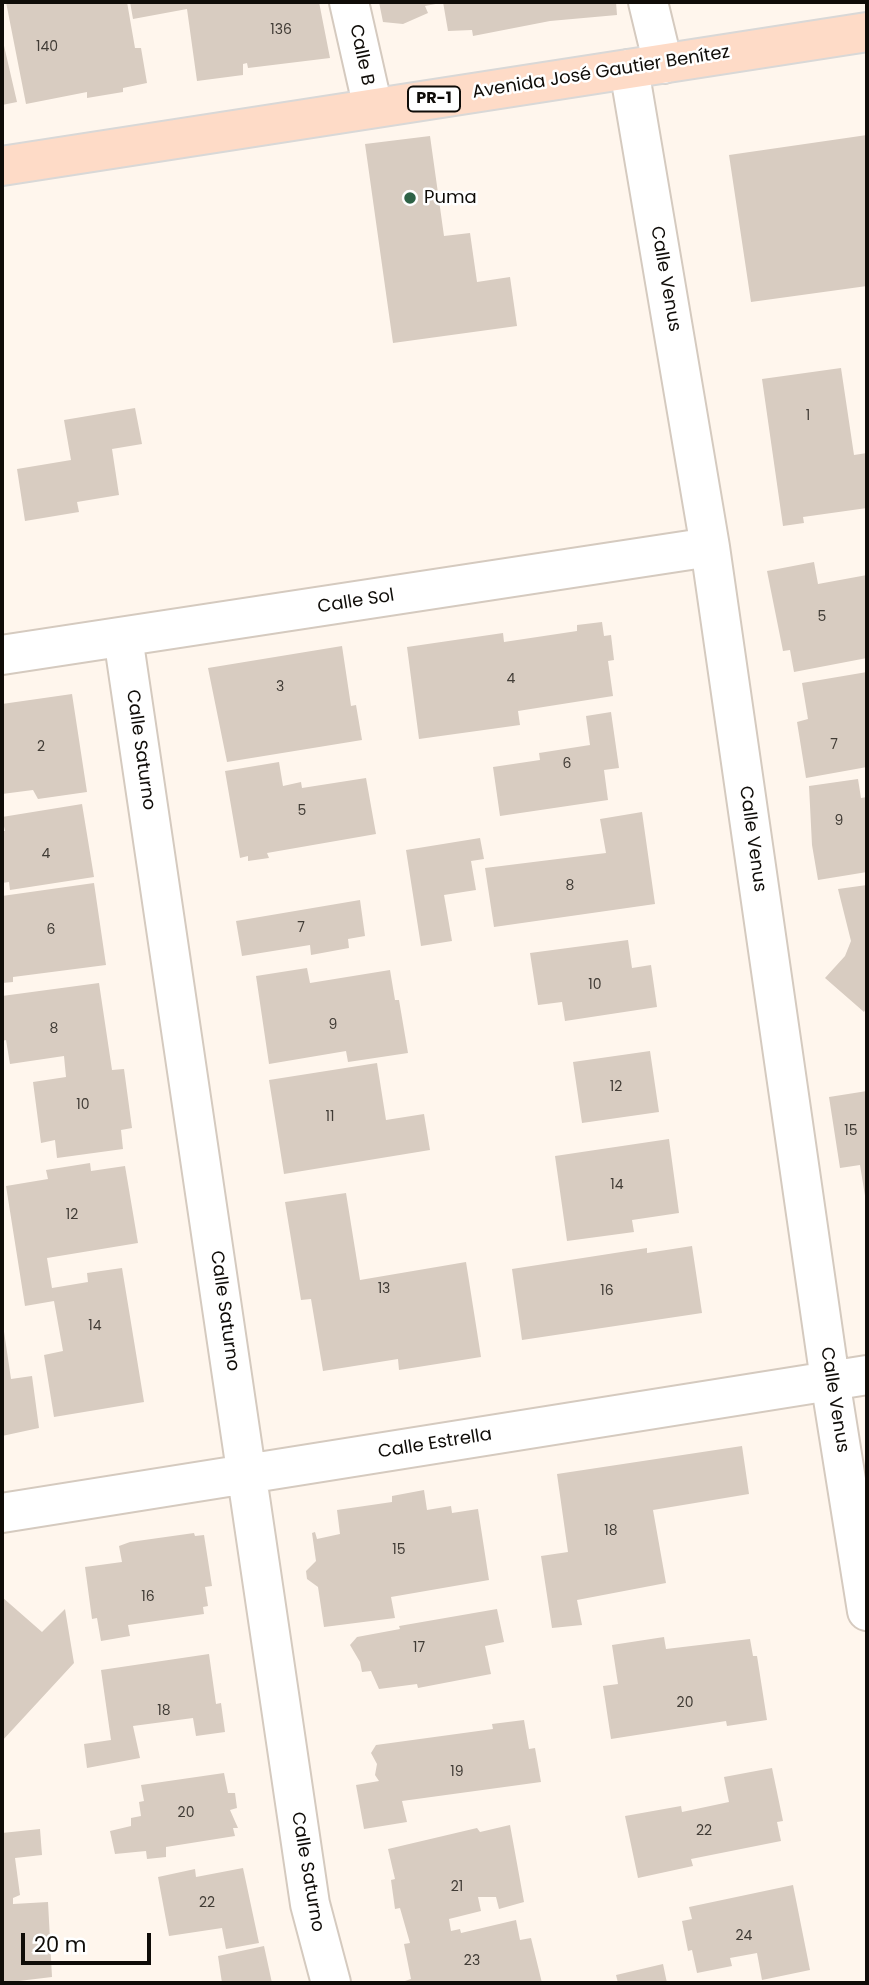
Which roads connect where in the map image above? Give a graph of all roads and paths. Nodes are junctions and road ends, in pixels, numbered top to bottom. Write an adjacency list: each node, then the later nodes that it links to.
1 (349, 2): 5 (street, Calle B)
2 (648, 2): 4 (street, Calle Venus)
3 (867, 32): 4 (main road, Avenida José Gautier Benítez / PR-1)
4 (646, 66): 5 (main road, Avenida José Gautier Benítez / PR-1); 7 (street, Calle Venus)
5 (373, 108): 6 (main road, Avenida José Gautier Benítez / PR-1)
6 (2, 166)
7 (710, 547): 8 (street, Calle Sol); 11 (street, Calle Venus)
8 (123, 637): 9 (street, Calle Sol); 12 (street, Calle Saturno)
9 (2, 655)
10 (867, 1375): 11 (street, Calle Estrella)
11 (830, 1380): 12 (street, Calle Estrella); 14 (street, Calle Venus)
12 (248, 1475): 13 (street, Calle Estrella); 15 (street, Calle Saturno)
13 (2, 1513)
14 (867, 1611)
15 (331, 1983)

